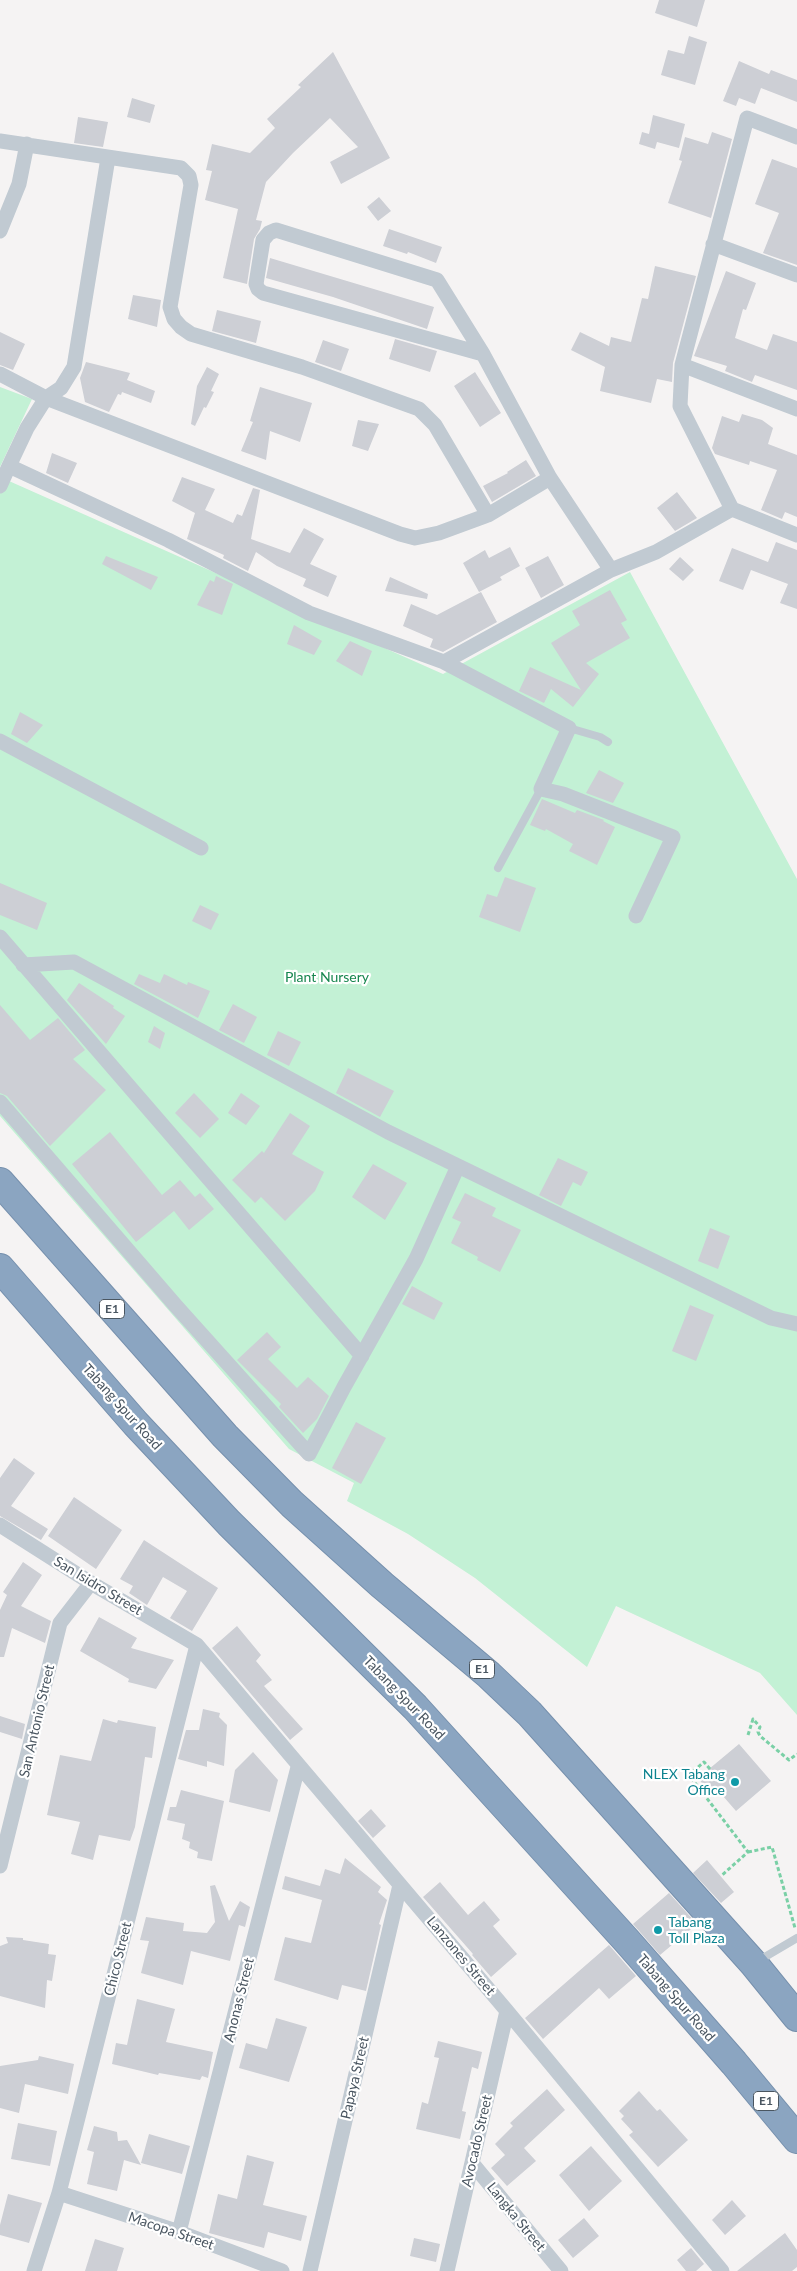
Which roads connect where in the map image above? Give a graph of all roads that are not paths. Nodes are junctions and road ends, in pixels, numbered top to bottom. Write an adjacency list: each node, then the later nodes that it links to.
1 (797, 137): 6 (street)
2 (0, 140): 3 (street)
3 (27, 144): 4 (street); 5 (street)
4 (108, 158): 11 (street); 17 (street)
5 (0, 230)
6 (714, 244): 7 (street); 9 (street)
7 (797, 275)
8 (483, 354): 8 (street); 14 (street)
9 (682, 365): 12 (street); 16 (street)
10 (0, 374): 11 (street)
11 (46, 398): 13 (street); 17 (street)
12 (797, 409)
13 (10, 466): 15 (street); 20 (street)
14 (550, 478): 17 (street); 19 (street)
15 (0, 486)
16 (732, 509): 18 (street); 19 (street)
17 (488, 515)
18 (797, 535)
19 (611, 570): 20 (street)
20 (444, 662): 21 (street)
21 (569, 728): 23 (lane); 24 (street)
22 (0, 741): 25 (street)
23 (608, 742)
24 (541, 789): 26 (lane); 27 (street)
25 (201, 848)
26 (498, 868)
27 (636, 916)
28 (0, 937): 29 (street)
29 (24, 965): 31 (street); 35 (street)
30 (0, 1102): 35 (street)
31 (458, 1166): 34 (street); 35 (street)
32 (0, 1182): 43 (highway, E1)
33 (0, 1268): 46 (highway, Tabang Spur Road / E1)
34 (797, 1324)
35 (362, 1356)
36 (0, 1525): 37 (street, San Isidro Street)
37 (91, 1582): 38 (street, San Isidro Street); 40 (street, San Antonio Street)
38 (197, 1645): 39 (street, Lanzones Street); 48 (street, Chico Street)
39 (298, 1767): 41 (street, Lanzones Street); 49 (street, Anonas Street)
40 (0, 1866)
41 (400, 1885): 44 (street, Lanzones Street); 52 (street, Papaya Street)
42 (797, 1937): 43 (lane)
43 (754, 1964): 45 (highway, E1)
44 (508, 2011): 47 (street, Avocado Street); 55 (street, Lanzones Street)
45 (797, 2017)
46 (797, 2139)
47 (472, 2163): 53 (street, Avocado Street); 54 (street, Langka Street)
48 (59, 2193): 49 (street, Macopa Street); 50 (street, Chico Street)
49 (179, 2232): 51 (street, Macopa Street)
50 (34, 2271)
51 (282, 2271)
52 (310, 2271)
53 (447, 2271)
54 (561, 2271)
55 (722, 2271)

